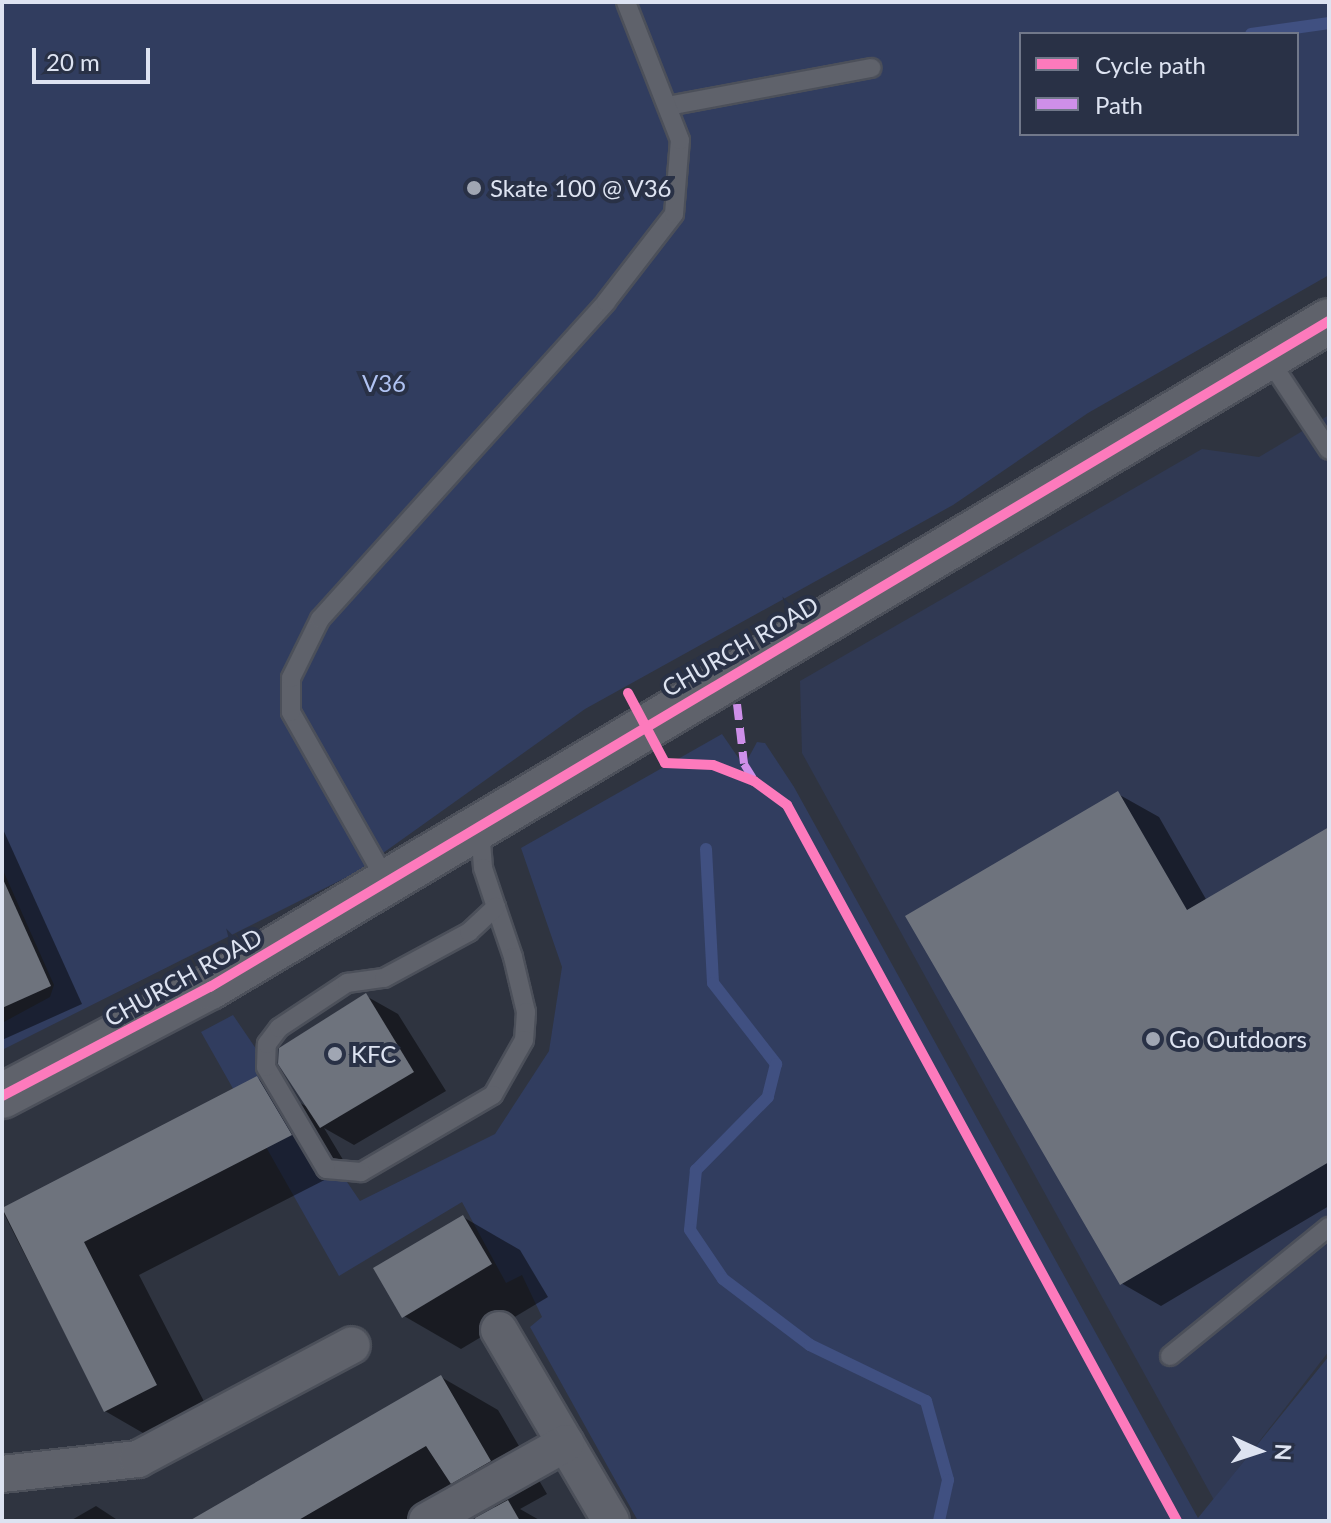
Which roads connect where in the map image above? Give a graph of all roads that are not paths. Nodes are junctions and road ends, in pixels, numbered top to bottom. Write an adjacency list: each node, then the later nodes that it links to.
1 (626, 2): 3 (lane)
2 (871, 68): 3 (lane)
3 (668, 106): 8 (lane)
4 (1329, 321): 5 (street, CHURCH ROAD)
5 (1268, 358): 6 (lane); 7 (street, CHURCH ROAD)
6 (1329, 450)
7 (480, 825): 8 (street, CHURCH ROAD); 9 (lane)
8 (387, 882): 10 (street, CHURCH ROAD)
9 (496, 907): 9 (lane)
10 (2, 1096)
11 (1329, 1227): 14 (lane)
12 (499, 1330): 15 (street)
13 (352, 1345): 16 (street)
14 (1170, 1356)
15 (566, 1443): 17 (street); 18 (street)
16 (2, 1474)
17 (427, 1521)
18 (611, 1521)

